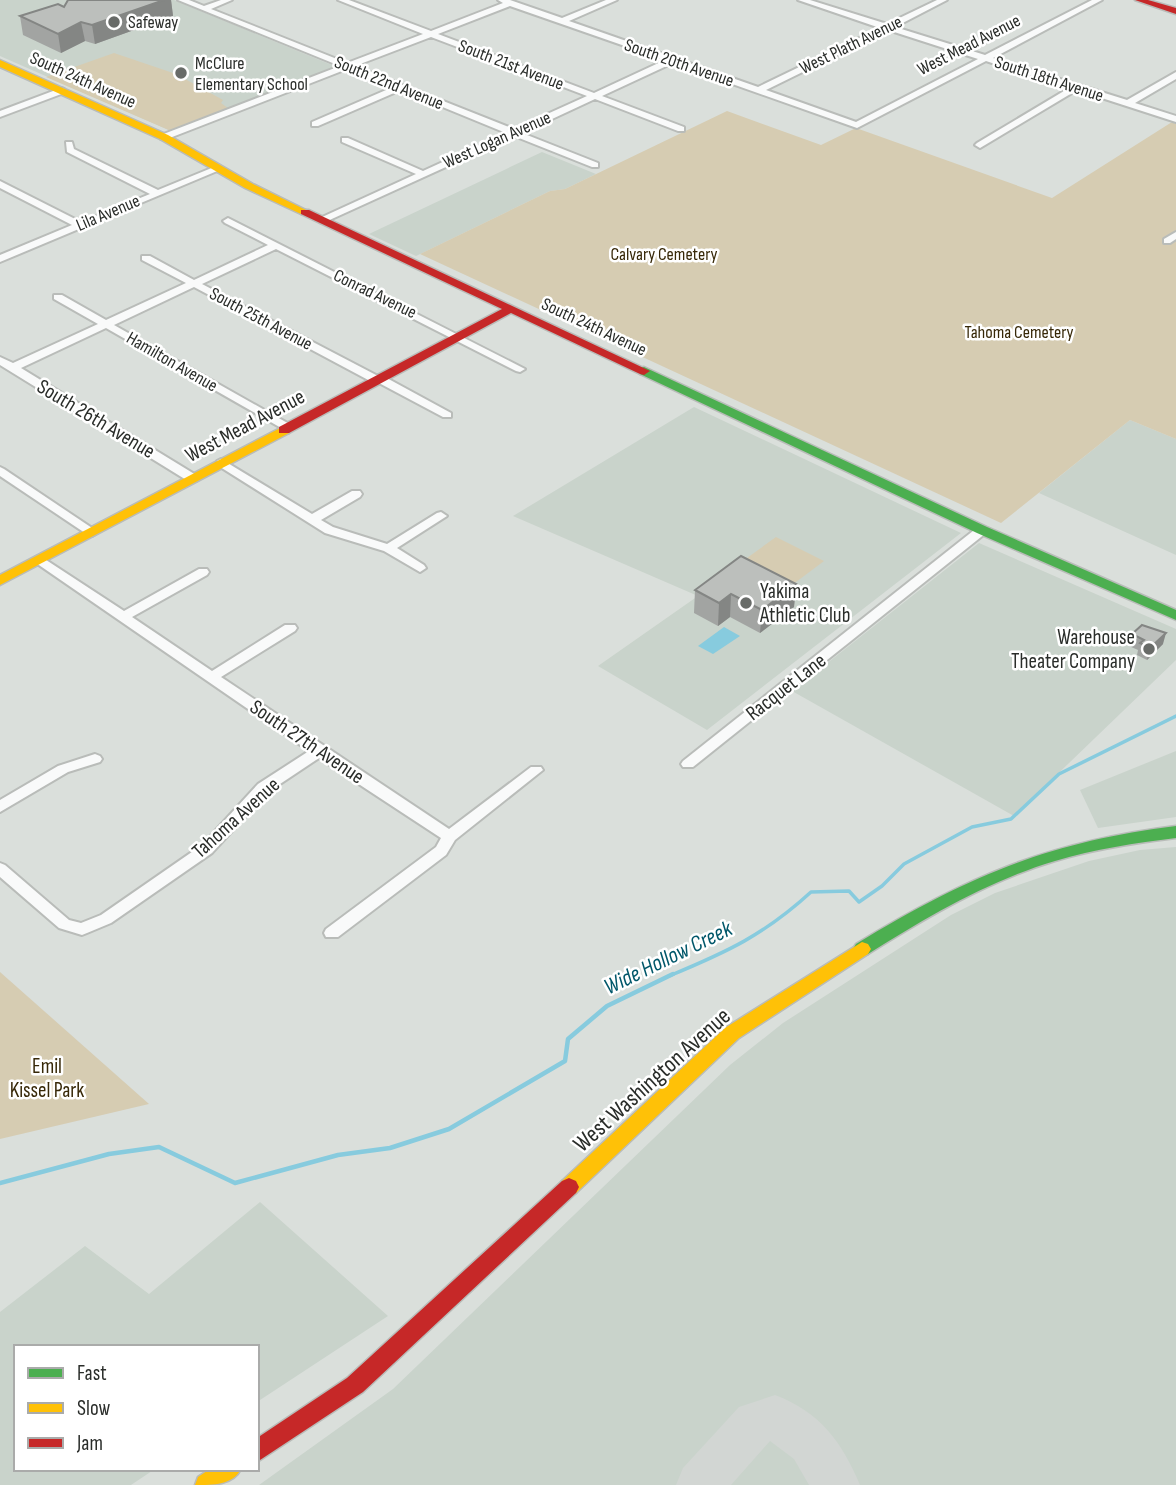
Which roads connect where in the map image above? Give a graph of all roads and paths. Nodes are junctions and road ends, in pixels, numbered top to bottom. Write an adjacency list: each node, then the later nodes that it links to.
1 (182, 0): 10 (street, South 22nd Avenue)
2 (228, 0): 10 (street)
3 (342, 0): 14 (street, South 21st Avenue)
4 (613, 0): 12 (street)
5 (802, 0): 13 (street, South 18th Avenue)
6 (943, 0): 13 (street, West Plath Avenue)
7 (1098, 0): 15 (street, West Mead Avenue)
8 (1139, 0): 11 (street)
9 (506, 1): 12 (street, South 20th Avenue); 14 (street)
10 (204, 9): 18 (street, South 22nd Avenue)
11 (1176, 11)
12 (560, 22): 16 (street, South 20th Avenue)
13 (888, 27): 15 (street, South 18th Avenue); 22 (street, West Plath Avenue)
14 (432, 34): 18 (street); 24 (street, South 21st Avenue)
15 (988, 59): 21 (street, South 18th Avenue); 29 (street, West Mead Avenue)
16 (671, 61): 22 (street, South 20th Avenue); 24 (street, West Logan Avenue)
17 (0, 63): 23 (street, South 24th Avenue)
18 (350, 68): 20 (street, South 22nd Avenue); 32 (street)
19 (1176, 75): 25 (street)
20 (399, 88): 28 (street); 31 (street, South 22nd Avenue)
21 (1077, 88): 25 (street, South 18th Avenue); 35 (street)
22 (759, 90): 29 (street, South 20th Avenue)
23 (61, 91): 26 (street); 32 (street, South 24th Avenue)
24 (595, 96): 30 (street, South 21st Avenue); 31 (street, West Logan Avenue)
25 (1126, 104): 27 (street, South 18th Avenue)
26 (0, 114)
27 (1176, 119)
28 (314, 124)
29 (857, 125)
30 (681, 129)
31 (514, 133): 36 (street, South 22nd Avenue); 38 (street, West Logan Avenue)
32 (164, 137): 37 (street, South 24th Avenue)
33 (345, 140): 38 (street)
34 (69, 144): 40 (street)
35 (979, 145)
36 (595, 165)
37 (217, 169): 40 (street, Lila Avenue); 41 (street, South 24th Avenue)
38 (423, 174): 41 (street, West Logan Avenue)
39 (0, 184): 43 (street)
40 (156, 193): 43 (street, Lila Avenue)
41 (323, 220): 49 (street, South 24th Avenue)
42 (228, 221): 44 (street, Conrad Avenue)
43 (79, 225): 45 (street, Lila Avenue)
44 (277, 246): 47 (street); 51 (street, Conrad Avenue)
45 (0, 258)
46 (146, 258): 47 (street, South 25th Avenue)
47 (194, 283): 50 (street); 55 (street, South 25th Avenue)
48 (58, 297): 50 (street, Hamilton Avenue)
49 (510, 309): 51 (street, West Mead Avenue); 64 (street, South 24th Avenue)
50 (106, 324): 53 (street); 57 (street, Hamilton Avenue)
51 (457, 336): 54 (street, Conrad Avenue); 55 (street, West Mead Avenue)
52 (0, 360): 53 (street, South 26th Avenue)
53 (12, 368): 60 (street, South 26th Avenue)
54 (520, 369)
55 (378, 379): 56 (street, South 25th Avenue); 57 (street, West Mead Avenue)
56 (447, 415)
57 (287, 427): 58 (street, West Mead Avenue)
58 (221, 463): 60 (street, West Mead Avenue); 63 (street)
59 (0, 471): 65 (street)
60 (192, 478): 65 (street, West Mead Avenue)
61 (356, 494): 63 (street)
62 (441, 516): 66 (street)
63 (313, 519): 66 (street)
64 (982, 530): 71 (street, South 24th Avenue); 77 (street, Racquet Lane)
65 (92, 532): 67 (street, West Mead Avenue)
66 (388, 548): 68 (street)
67 (40, 560): 70 (street, West Mead Avenue); 72 (street, South 27th Avenue)
68 (420, 568)
69 (203, 572): 72 (street)
70 (0, 581)
71 (1176, 615)
72 (123, 617): 74 (street, South 27th Avenue)
73 (290, 628): 74 (street)
74 (212, 677): 75 (street, South 27th Avenue)
75 (319, 751): 81 (street, South 27th Avenue); 82 (street, Tahoma Avenue)
76 (95, 758): 79 (street)
77 (688, 764)
78 (536, 770): 81 (street)
79 (0, 807)
80 (1176, 832): 84 (street, West Washington Avenue)
81 (449, 836): 83 (street)
82 (0, 869)
83 (332, 933)
84 (259, 1450)
85 (227, 1471): 86 (street)
86 (206, 1485)

